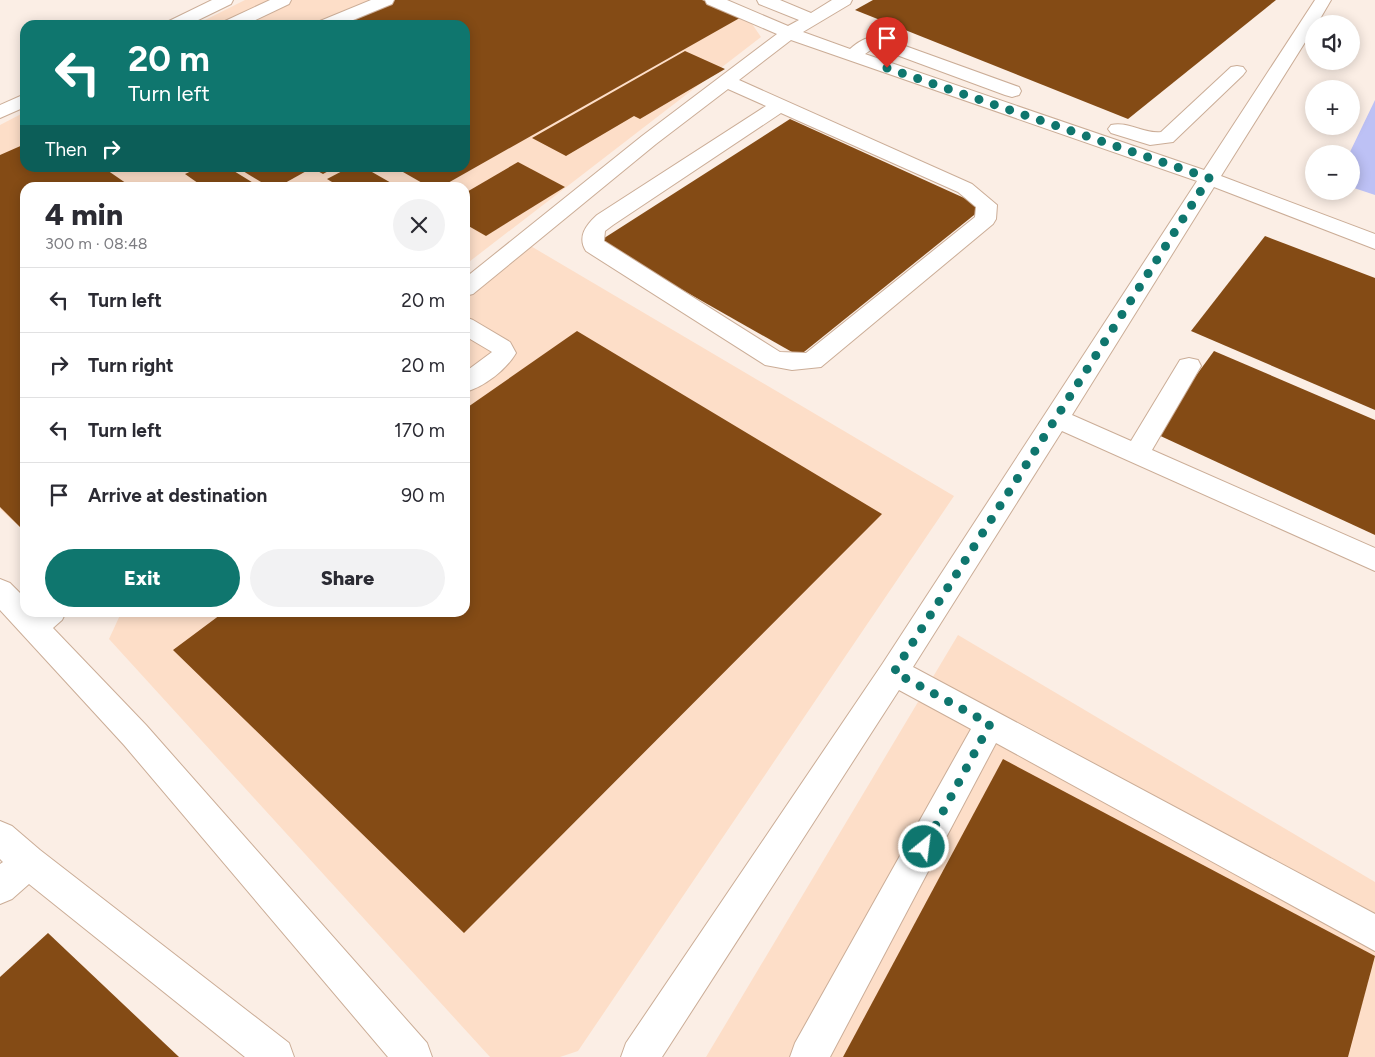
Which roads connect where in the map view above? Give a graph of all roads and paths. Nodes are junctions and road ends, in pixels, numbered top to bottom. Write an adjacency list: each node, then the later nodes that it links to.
1 (225, 0): 9 (lane)
2 (283, 0): 10 (lane)
3 (386, 0): 11 (lane)
4 (713, 0): 12 (lane)
5 (765, 0): 8 (lane)
6 (844, 0): 8 (lane)
7 (1323, 0): 21 (lane)
8 (812, 19): 12 (lane)
9 (185, 20)
10 (241, 20)
11 (338, 20)
12 (789, 33): 13 (lane); 15 (lane)
13 (852, 56): 16 (lane); 21 (lane)
14 (1237, 71): 19 (lane)
15 (726, 81): 18 (lane); 23 (lane)
16 (1026, 96)
17 (20, 102): 20 (lane)
18 (780, 105): 18 (lane)
19 (1063, 110)
20 (0, 112)
21 (1209, 178): 22 (lane); 27 (lane)
22 (1375, 242)
23 (470, 286)
24 (470, 328): 26 (lane)
25 (1189, 366): 28 (lane)
26 (470, 380)
27 (1056, 418): 28 (lane); 33 (lane)
28 (1136, 454): 29 (lane)
29 (1375, 560)
30 (0, 591): 31 (lane)
31 (20, 605)
32 (42, 620): 40 (lane)
33 (894, 672): 34 (lane); 41 (lane)
34 (990, 724): 38 (lane); 42 (lane)
35 (0, 837): 36 (lane)
36 (28, 862): 37 (lane); 39 (lane)
37 (0, 887)
38 (1375, 933)
39 (275, 1057)
40 (413, 1057)
41 (640, 1057)
42 (810, 1057)

